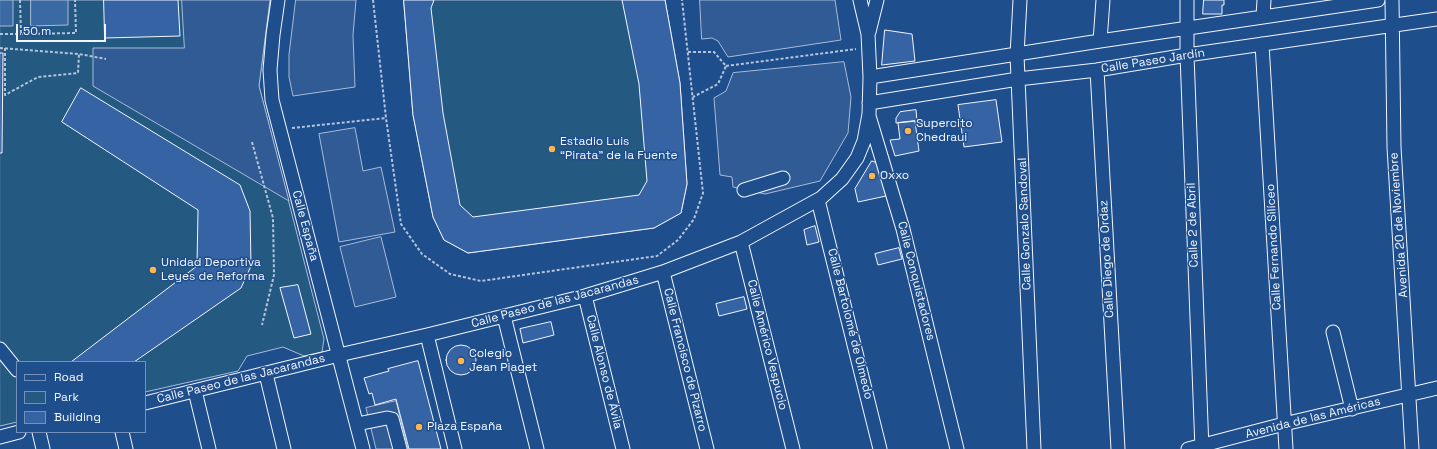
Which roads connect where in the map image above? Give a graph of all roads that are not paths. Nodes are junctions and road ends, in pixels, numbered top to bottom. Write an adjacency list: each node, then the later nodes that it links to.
1 (278, 0): 33 (street, Calle España)
2 (860, 0): 14 (street)
3 (877, 0): 14 (street)
4 (1020, 0): 17 (street, Calle Gonzalo Sandoval)
5 (1103, 0): 15 (street)
6 (1187, 0): 13 (street, Calle 2 de Abril)
7 (1264, 0): 10 (street)
8 (1378, 0): 10 (street)
9 (1392, 0): 12 (street, Avenida 20 de Noviembre)
10 (1263, 16): 13 (street)
11 (1437, 19): 12 (street, Calle Paseo Jardín)
12 (1392, 25): 16 (street, Calle Paseo Jardín); 38 (street, Avenida 20 de Noviembre)
13 (1186, 29): 15 (street); 18 (street, Calle 2 de Abril)
14 (868, 34): 20 (street, Calle Paseo de las Jacarandas)
15 (1100, 41): 17 (street)
16 (1262, 44): 18 (street, Calle Paseo Jardín); 42 (street, Calle Fernando Silíceo)
17 (1017, 55): 20 (street); 21 (street, Calle Gonzalo Sandoval)
18 (1187, 55): 19 (street, Calle Paseo Jardín); 47 (street, Calle 2 de Abril)
19 (1097, 70): 21 (street, Calle Paseo Jardín); 62 (street, Calle Diego de Ordaz)
20 (870, 77): 22 (street, Calle Paseo de las Jacarandas)
21 (1018, 79): 22 (street, Calle Paseo Jardín); 61 (street, Calle Gonzalo Sandoval)
22 (869, 109): 25 (street, Calle Paseo de las Jacarandas); 60 (street, Calle Conquistadores)
23 (783, 178): 24 (street)
24 (744, 190)
25 (818, 200): 26 (street, Calle Paseo de las Jacarandas); 59 (street, Calle Bartolomé de Olmedo)
26 (741, 242): 27 (street, Calle Paseo de las Jacarandas); 58 (street, Calle Américo Vespucio)
27 (663, 272): 28 (street, Calle Paseo de las Jacarandas); 57 (street, Calle Francisco de Pizarro)
28 (585, 296): 29 (street, Calle Paseo de las Jacarandas); 56 (street, Calle Alonso de Ávila)
29 (504, 316): 31 (street, Calle Paseo de las Jacarandas); 55 (street)
30 (1333, 332): 40 (street)
31 (427, 335): 33 (street, Calle Paseo de las Jacarandas); 54 (street)
32 (0, 349): 34 (street)
33 (339, 355): 35 (street, Calle Paseo de las Jacarandas); 41 (street, Calle España)
34 (16, 369)
35 (266, 374): 37 (street, Calle Paseo de las Jacarandas); 51 (street)
36 (1437, 388): 38 (street, Avenida de las Américas)
37 (195, 391): 39 (street, Calle Paseo de las Jacarandas); 50 (street)
38 (1410, 395): 40 (street, Avenida de las Américas); 65 (street, Avenida 20 de Noviembre)
39 (146, 403)
40 (1352, 409): 42 (street, Avenida de las Américas)
41 (357, 424): 52 (street, Calle España); 53 (street)
42 (1284, 424): 47 (street, Avenida de las Américas); 64 (street, Calle Fernando Silíceo)
43 (16, 433): 46 (street)
44 (39, 433): 48 (street)
45 (122, 433): 49 (street)
46 (0, 437)
47 (1202, 447): 63 (street, Avenida de las Américas)
48 (43, 449)
49 (126, 449)
50 (209, 449)
51 (284, 449)
52 (363, 449)
53 (400, 449)
54 (455, 449)
55 (538, 449)
56 (623, 449)
57 (707, 449)
58 (793, 449)
59 (880, 449)
60 (957, 449)
61 (1034, 449)
62 (1118, 449)
63 (1188, 449)
64 (1286, 449)
65 (1412, 449)

